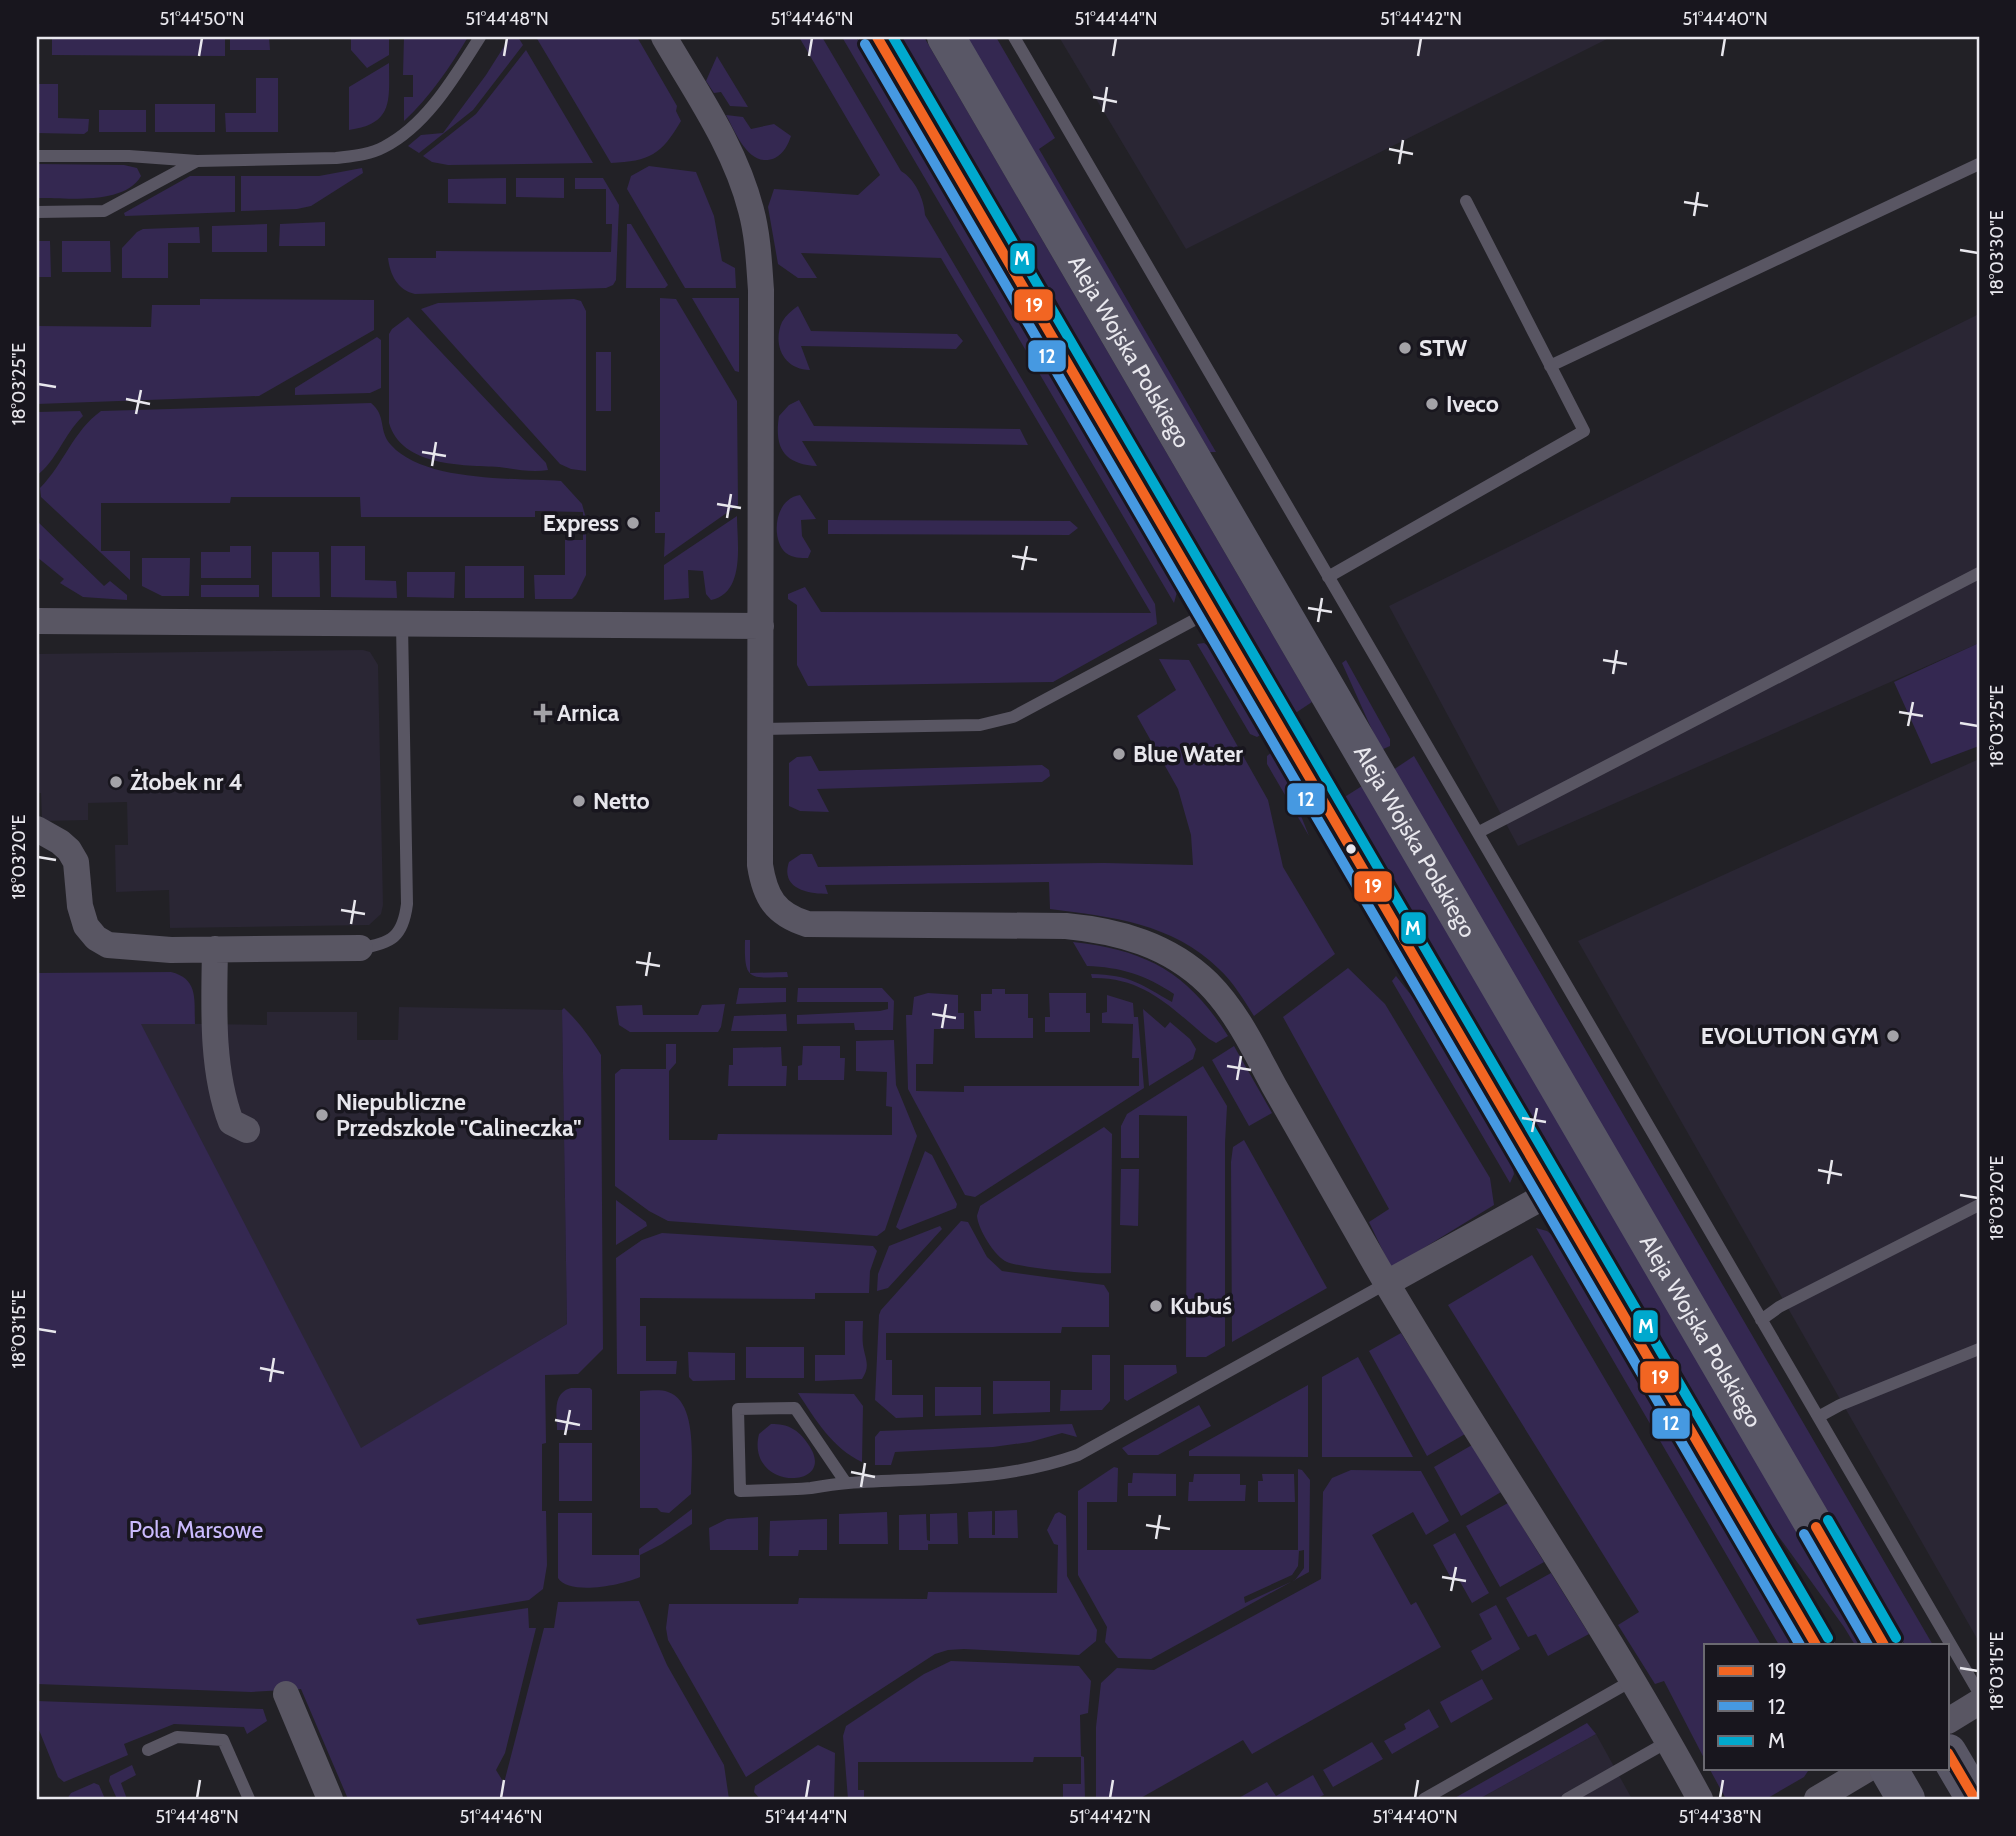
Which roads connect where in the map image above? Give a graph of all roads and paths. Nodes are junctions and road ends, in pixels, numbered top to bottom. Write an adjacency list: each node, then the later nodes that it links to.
1 (480, 37): 7 (lane)
2 (664, 37): 17 (street)
3 (877, 37): 14 (main road)
4 (946, 37): 32 (main road, Aleja Wojska Polskiego)
5 (1014, 37): 13 (lane)
6 (37, 156): 7 (lane)
7 (197, 161): 10 (lane)
8 (1979, 164): 11 (lane)
9 (1466, 201): 11 (lane)
10 (37, 212)
11 (1550, 366): 13 (lane)
12 (1979, 573): 20 (lane)
13 (1328, 577): 20 (lane)
14 (1212, 610): 18 (lane); 24 (main road)
15 (37, 621): 16 (street)
16 (402, 624): 17 (street); 21 (lane)
17 (761, 626): 18 (street)
18 (760, 729): 26 (street)
19 (37, 829): 22 (street)
20 (1479, 832): 27 (lane)
21 (360, 948): 22 (street)
22 (215, 949): 23 (street)
23 (247, 1130)
24 (1552, 1192): 26 (street); 31 (main road)
25 (1979, 1205): 27 (lane)
26 (1387, 1283): 30 (lane); 33 (street)
27 (1762, 1320): 29 (lane)
28 (1979, 1349): 29 (lane)
29 (1818, 1417): 34 (lane)
30 (846, 1483): 30 (lane)
31 (1815, 1644)
32 (1883, 1644)
33 (1633, 1680): 38 (street); 45 (lane)
34 (1979, 1693)
35 (286, 1694): 44 (street)
36 (1979, 1702): 37 (street)
37 (1950, 1720)
38 (1668, 1741): 46 (lane); 47 (street)
39 (148, 1750): 43 (lane)
40 (1950, 1757): 50 (main road)
41 (1867, 1770): 48 (street)
42 (1889, 1770): 49 (main road)
43 (249, 1799)
44 (330, 1799)
45 (1424, 1799)
46 (1567, 1799)
47 (1700, 1799)
48 (1816, 1799)
49 (1906, 1799)
50 (1975, 1799)

